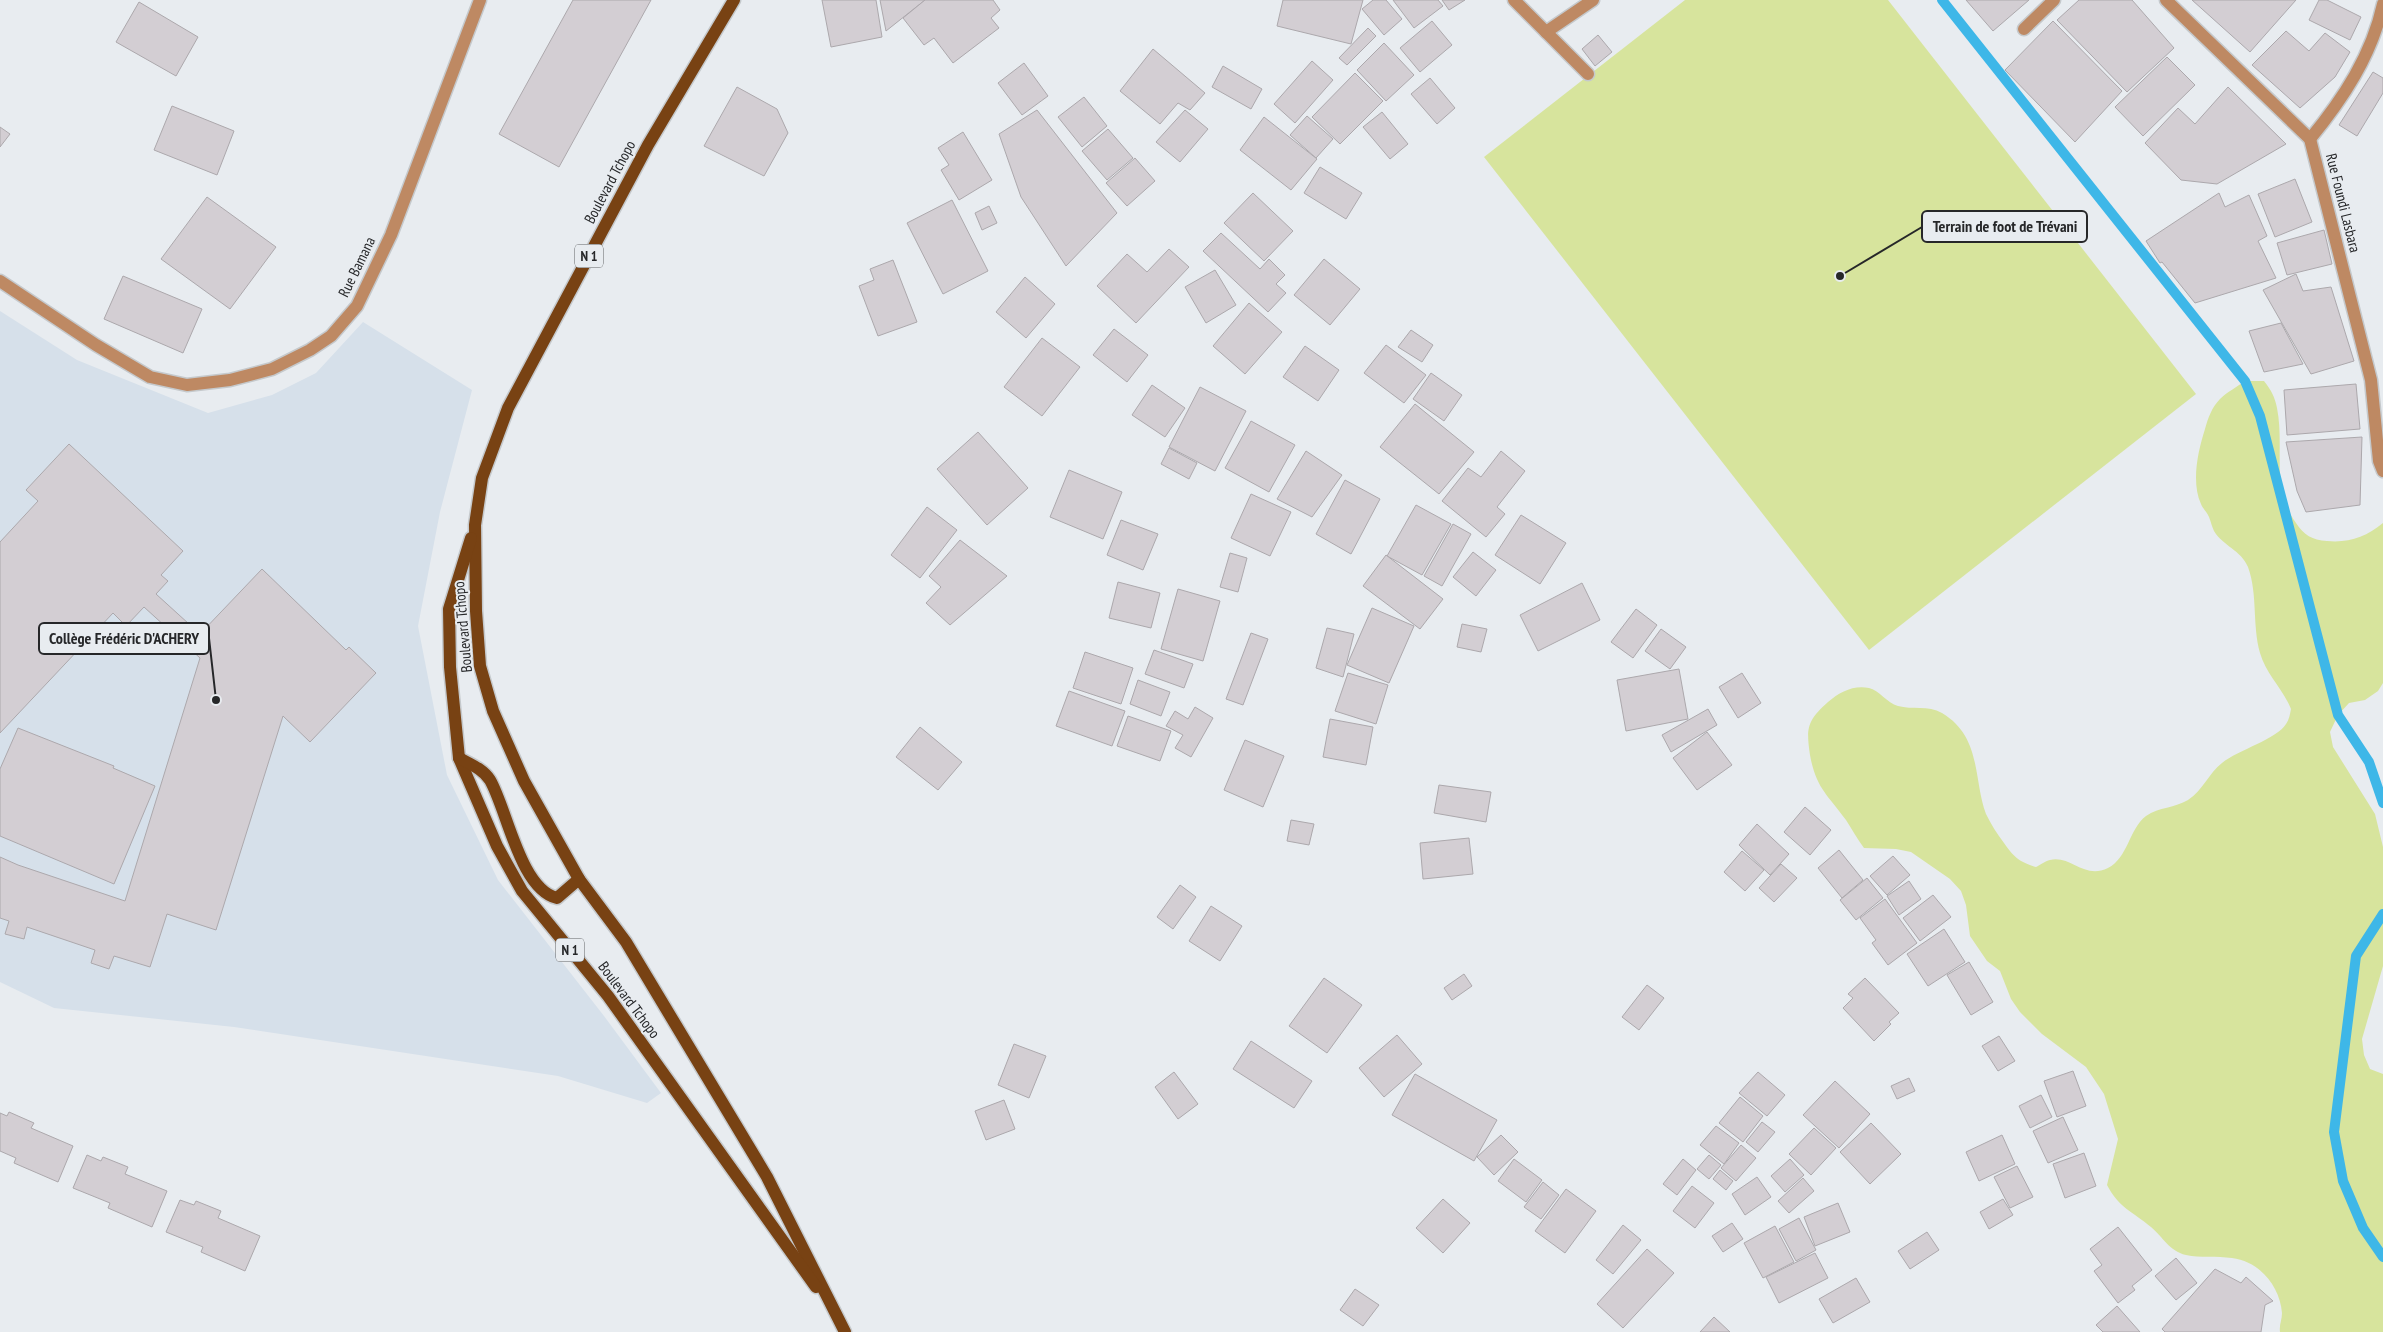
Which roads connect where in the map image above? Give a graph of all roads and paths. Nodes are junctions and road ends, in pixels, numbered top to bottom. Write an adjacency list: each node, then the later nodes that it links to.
1 (480, 0): 12 (street, Rue Bamana)
2 (734, 0): 14 (main road, Boulevard Tchopo / N 1)
3 (1514, 0): 9 (street)
4 (1592, 0): 9 (street)
5 (2054, 0): 8 (street)
6 (2166, 0): 11 (street, Rue Foundi Lasbara)
7 (2383, 4): 11 (street)
8 (2024, 29)
9 (1546, 32): 10 (street)
10 (1588, 74)
11 (2310, 139): 13 (street, Rue Foundi Lasbara)
12 (0, 281)
13 (2383, 471)
14 (475, 525): 15 (main road, Boulevard Tchopo / N 1); 16 (main road, Boulevard Tchopo / N 1)
15 (459, 758): 16 (main road); 17 (main road, Boulevard Tchopo / N 1)
16 (579, 879): 17 (main road, Boulevard Tchopo / N 1)
17 (843, 1327)

